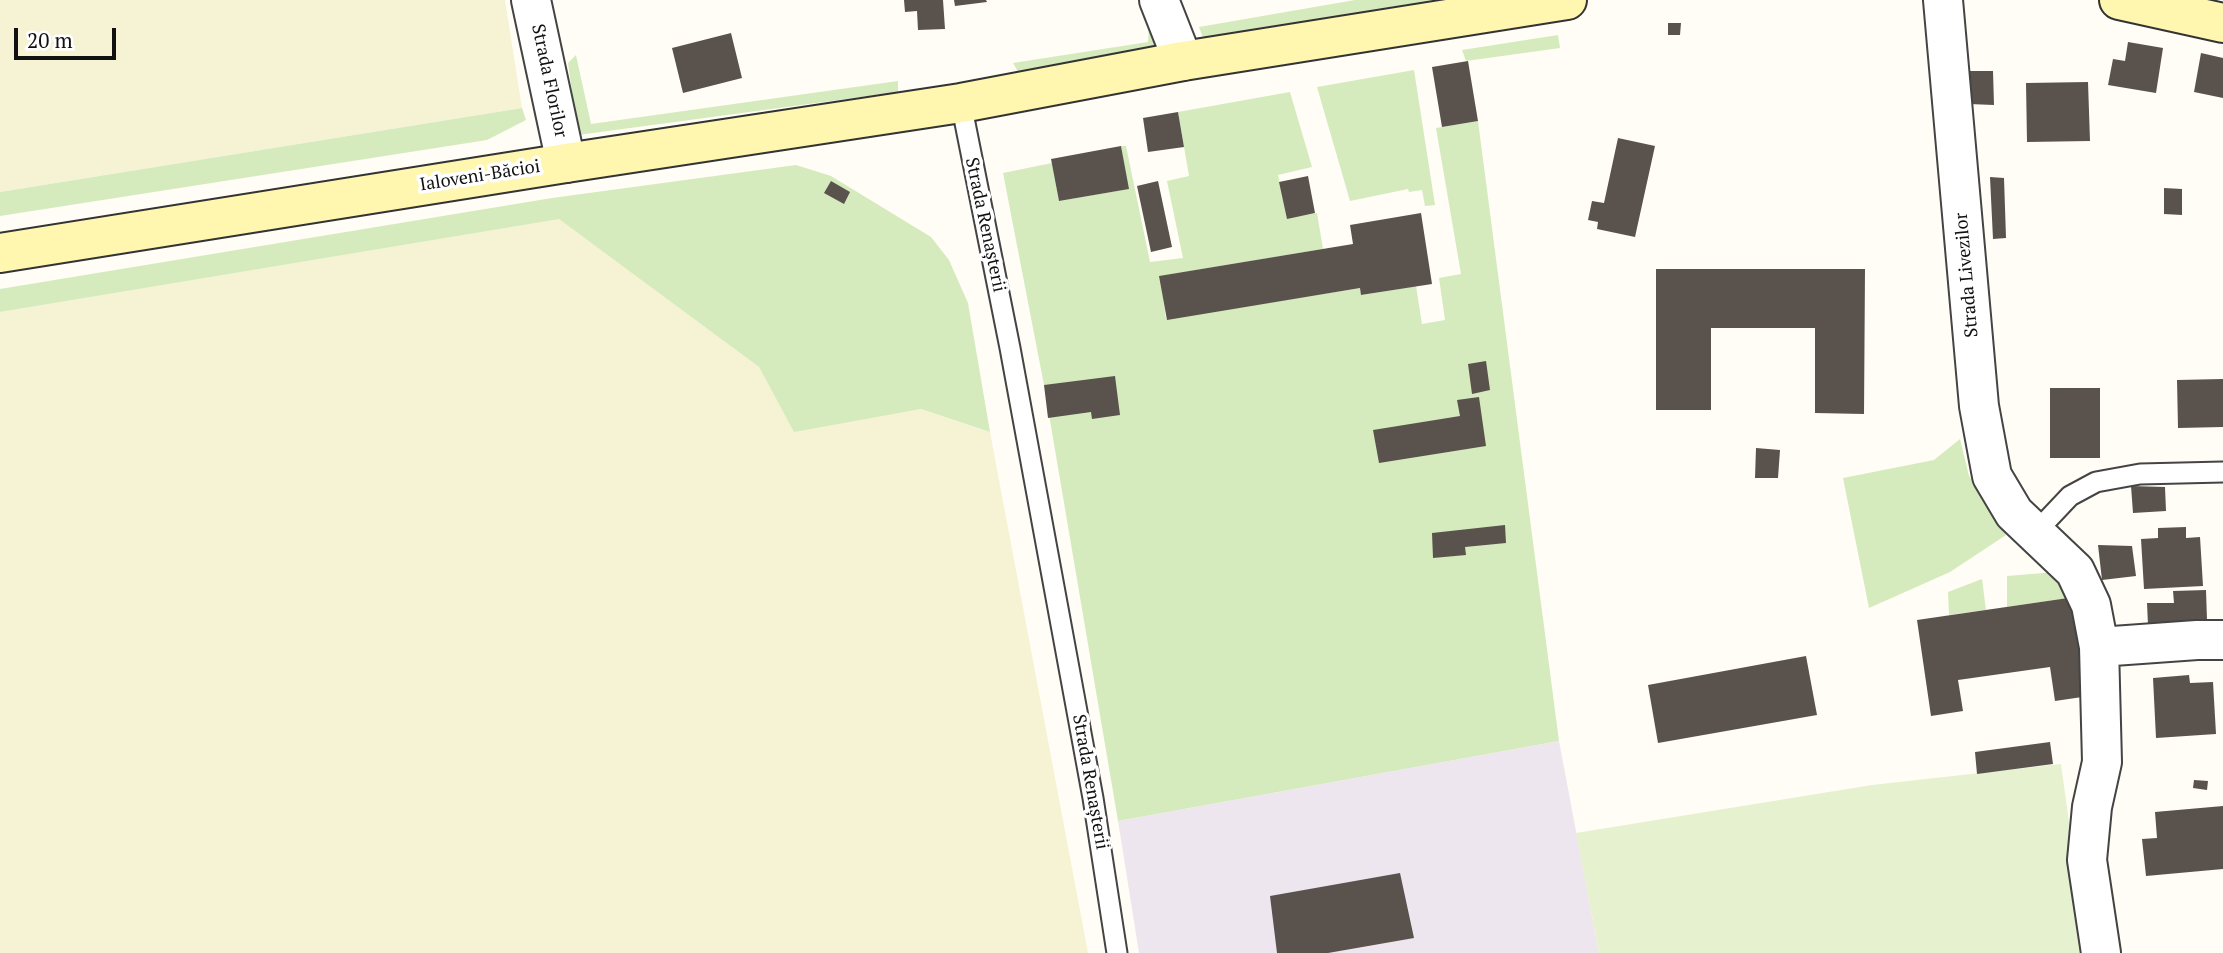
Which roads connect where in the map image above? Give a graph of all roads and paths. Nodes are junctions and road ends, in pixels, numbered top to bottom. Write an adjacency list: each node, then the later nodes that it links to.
1 (531, 0): 9 (street, Strada Florilor)
2 (1159, 0): 7 (street)
3 (1567, 0): 7 (main road)
4 (1943, 0): 12 (street, Strada Livezilor)
5 (2119, 0): 6 (main road)
6 (2223, 23)
7 (1183, 61): 8 (main road)
8 (961, 103): 9 (main road, Ialoveni-Băcioi); 15 (lane, Strada Renașterii)
9 (566, 163): 10 (main road, Ialoveni-Băcioi)
10 (0, 253)
11 (2223, 472): 12 (lane)
12 (2035, 533): 14 (street, Strada Livezilor)
13 (2223, 640): 14 (street)
14 (2099, 647): 16 (street, Strada Livezilor)
15 (1117, 953)
16 (2101, 953)

